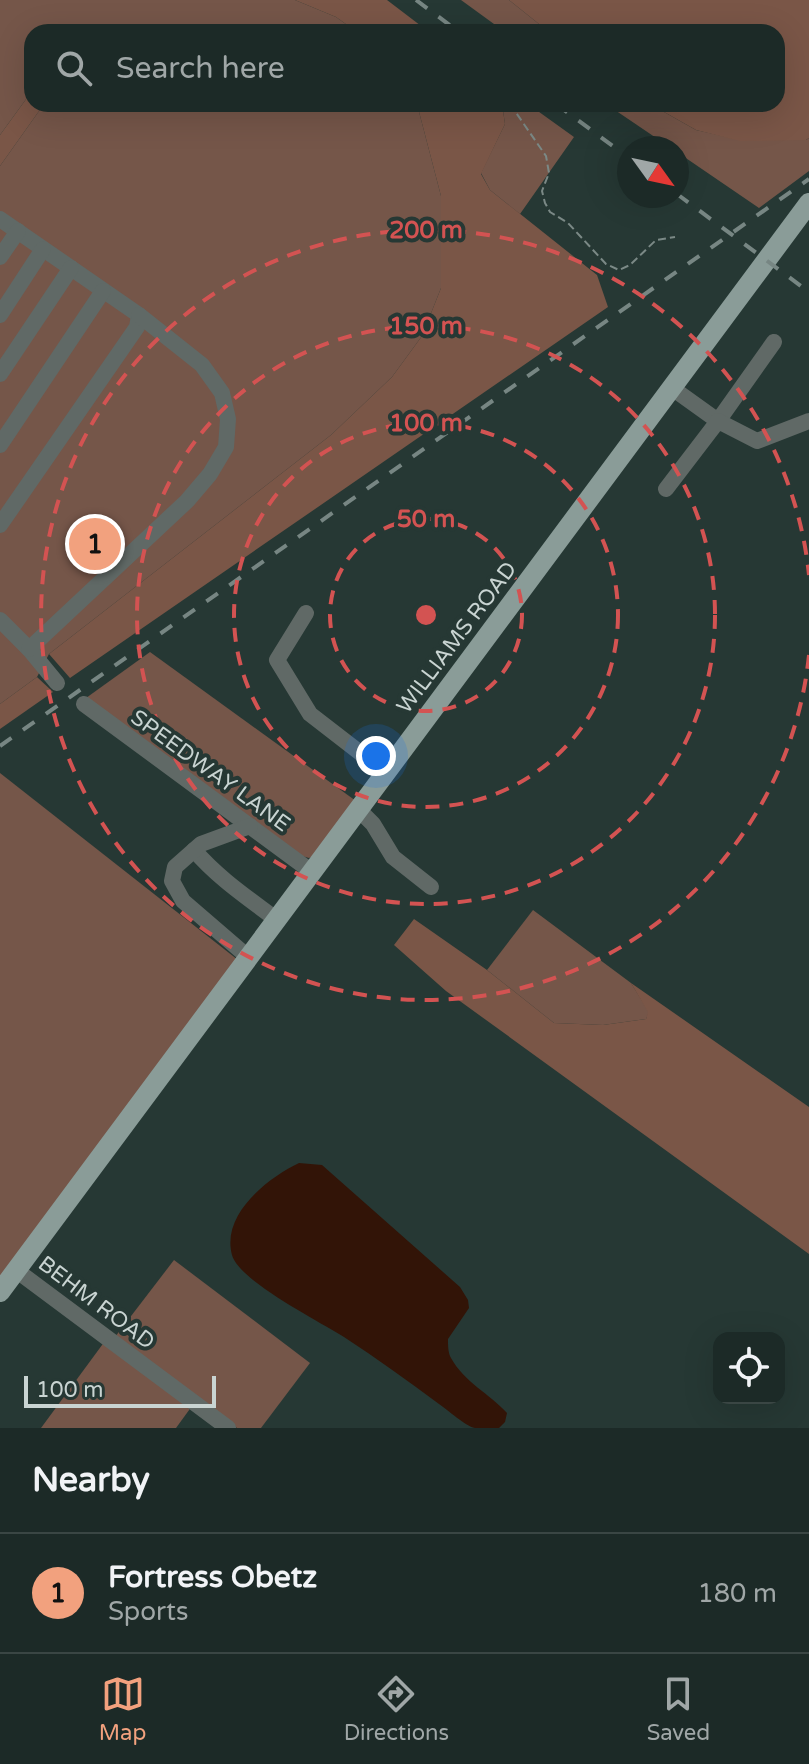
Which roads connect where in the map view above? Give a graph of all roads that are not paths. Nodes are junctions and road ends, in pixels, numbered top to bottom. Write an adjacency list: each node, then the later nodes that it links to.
1 (809, 203): 12 (main road, WILLIAMS ROAD)
2 (0, 219): 3 (street)
3 (18, 231): 4 (street); 5 (street)
4 (43, 249): 6 (street); 8 (street)
5 (0, 257)
6 (71, 268): 7 (street); 11 (street)
7 (103, 291): 9 (street); 15 (street)
8 (0, 315)
9 (139, 315): 17 (street); 20 (street)
10 (774, 342): 13 (street)
11 (0, 374)
12 (672, 388): 13 (street); 23 (main road, WILLIAMS ROAD)
13 (718, 421): 14 (street); 16 (street)
14 (809, 421)
15 (0, 445)
16 (666, 489)
17 (0, 525)
18 (306, 613): 23 (street)
19 (0, 620): 20 (street)
20 (29, 649): 21 (street)
21 (57, 683)
22 (84, 704): 25 (street, SPEEDWAY LANE)
23 (385, 772): 24 (main road, WILLIAMS ROAD)
24 (358, 809): 27 (main road, WILLIAMS ROAD); 28 (street)
25 (250, 826): 26 (street); 27 (street, SPEEDWAY LANE)
26 (194, 850): 29 (street); 30 (street)
27 (312, 872): 29 (main road, WILLIAMS ROAD)
28 (431, 887)
29 (277, 920): 30 (main road, WILLIAMS ROAD)
30 (248, 957): 31 (main road, WILLIAMS ROAD)
31 (16, 1270): 32 (main road, WILLIAMS ROAD); 33 (street, BEHM ROAD)
32 (0, 1292)
33 (228, 1428)

